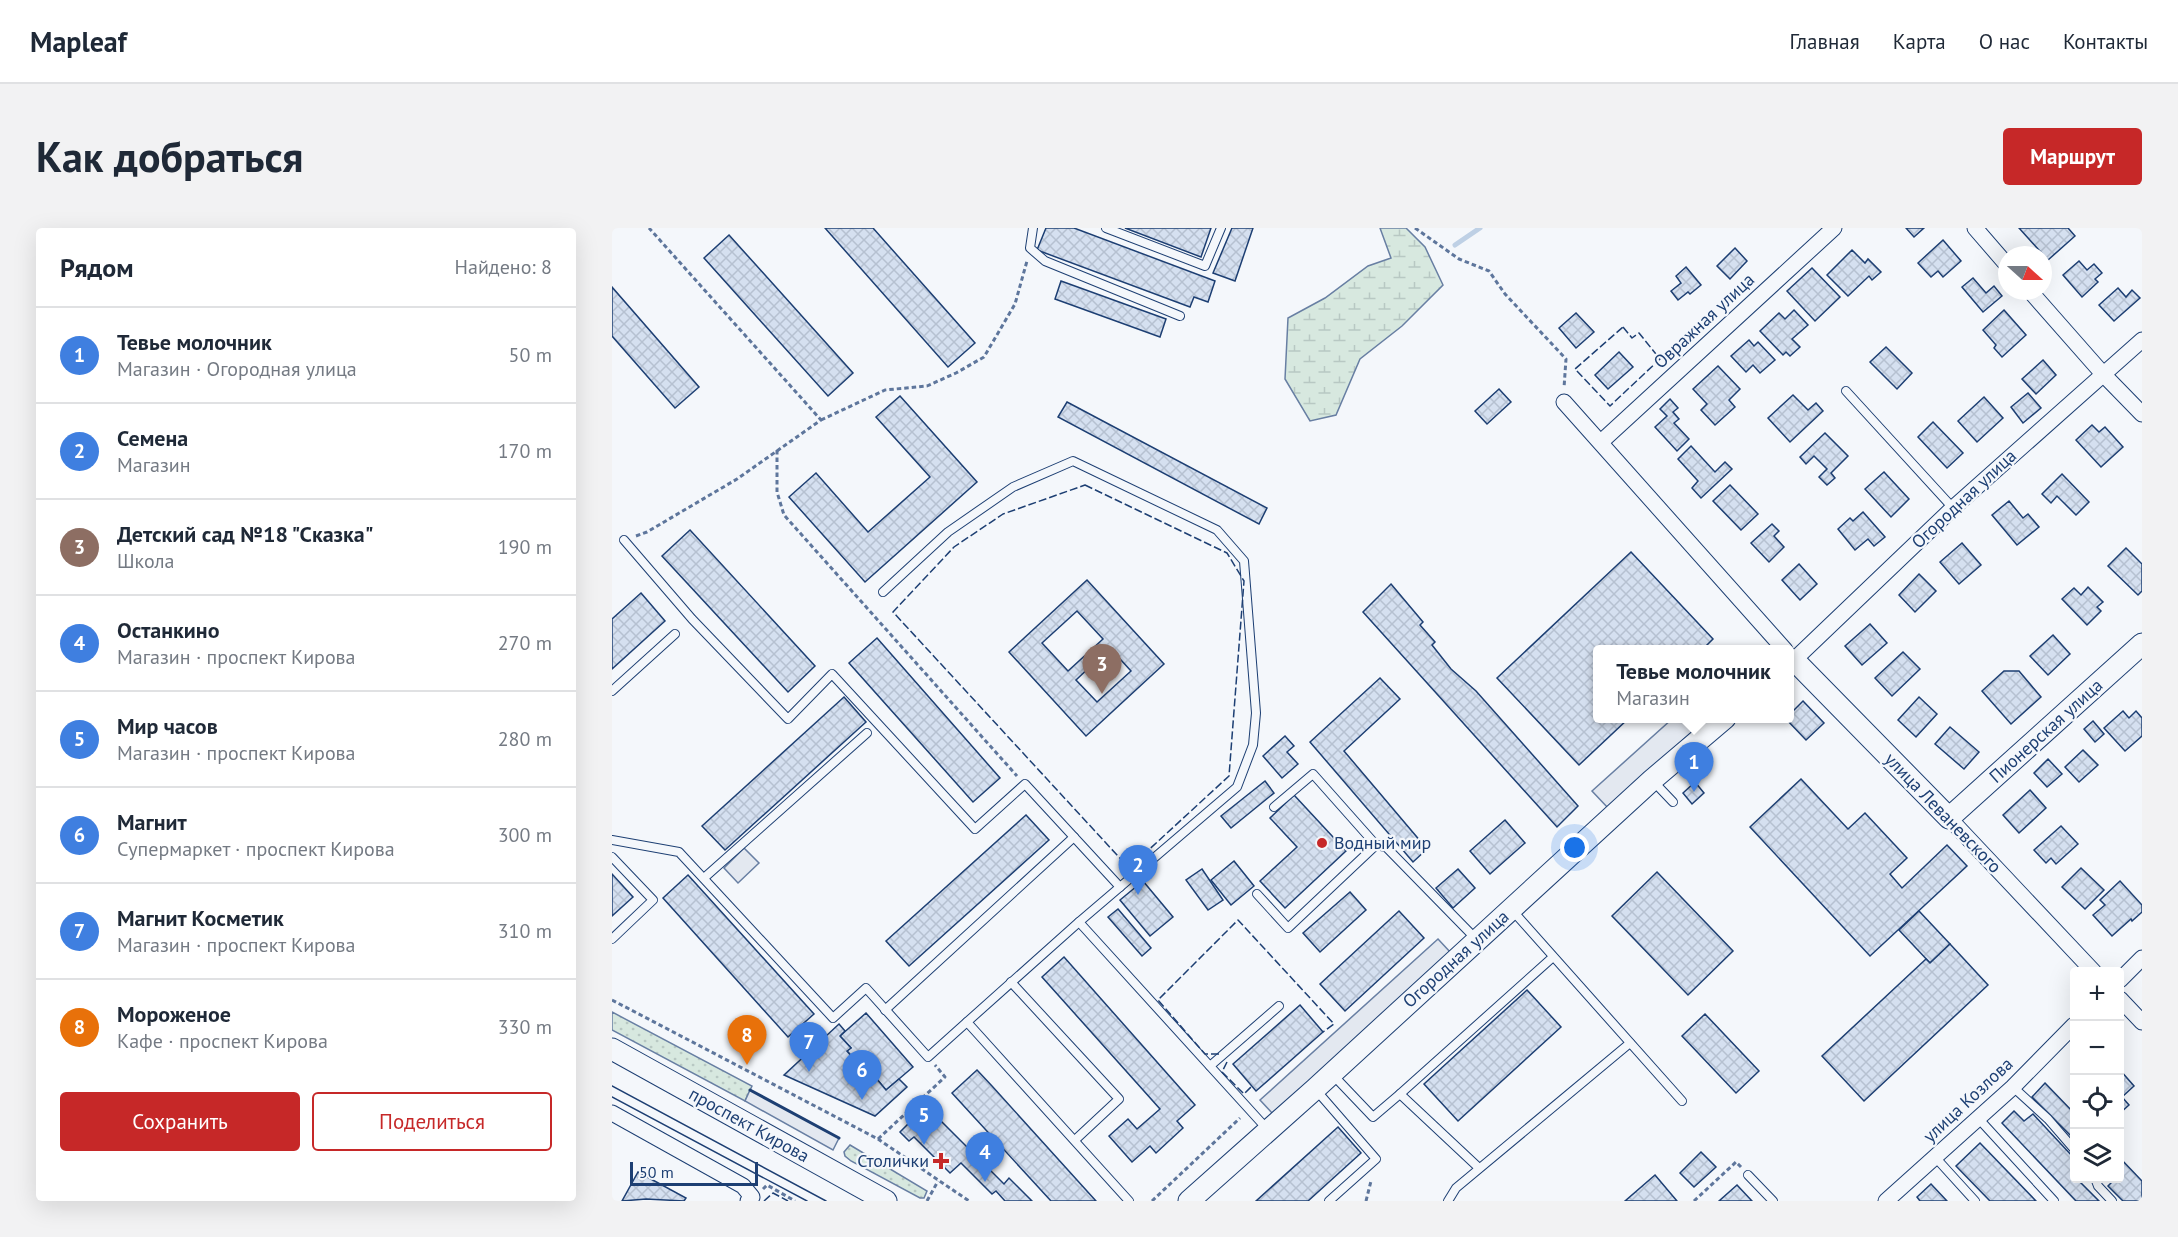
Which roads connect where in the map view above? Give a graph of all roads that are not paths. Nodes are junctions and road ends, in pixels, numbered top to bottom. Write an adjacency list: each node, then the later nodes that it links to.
1 (1033, 228): 8 (lane)
2 (1106, 228): 3 (lane)
3 (1221, 228)
4 (1834, 228): 14 (street, Овражная улица)
5 (1975, 228): 6 (street)
6 (1998, 255)
7 (2038, 300): 10 (street)
8 (1180, 316)
9 (2142, 340): 10 (street, Огородная улица)
10 (2103, 374): 13 (street); 15 (street, Огородная улица)
11 (1846, 391): 15 (lane)
12 (1564, 402): 14 (street, улица Леваневского)
13 (2142, 414)
14 (1601, 442): 20 (street, улица Леваневского)
15 (1953, 507): 21 (street, Огородная улица)
16 (624, 540): 30 (lane)
17 (883, 592): 35 (lane)
18 (675, 634): 23 (lane)
19 (2142, 644): 29 (street, Пионерская улица)
20 (1779, 645)
21 (1794, 653)
22 (1794, 661): 29 (street, улица Леваневского)
23 (612, 691)
24 (1719, 723): 26 (street, Огородная улица)
25 (867, 733): 34 (lane)
26 (1652, 780): 27 (lane); 37 (street, Огородная улица)
27 (1673, 802)
28 (1274, 807): 32 (lane)
29 (1949, 818): 43 (street, улица Леваневского)
30 (1074, 837): 35 (lane); 48 (lane)
31 (612, 840): 34 (lane)
32 (1376, 845): 36 (lane); 40 (lane)
33 (612, 857): 39 (lane)
34 (704, 878): 48 (lane)
35 (1120, 887): 38 (lane)
36 (1257, 894)
37 (1511, 909): 40 (street, Огородная улица); 41 (lane)
38 (1079, 922): 45 (lane); 54 (lane)
39 (612, 939)
40 (1477, 940): 55 (street, Огородная улица)
41 (1553, 957): 52 (lane); 58 (lane)
42 (2142, 958): 44 (street)
43 (2089, 967)
44 (2124, 976)
45 (1011, 982): 49 (lane); 63 (lane)
46 (2124, 1003): 50 (street)
47 (1279, 1006): 54 (lane)
48 (885, 1010): 49 (lane)
49 (966, 1022): 63 (lane)
50 (2142, 1022)
51 (2070, 1029): 56 (street, улица Козлова)
52 (1630, 1043): 59 (lane); 66 (lane)
53 (612, 1049): 70 (street, проспект Кирова)
54 (1210, 1066): 62 (lane)
55 (1332, 1074): 57 (street, Огородная улица); 58 (lane)
56 (2013, 1086): 61 (street, улица Козлова); 64 (lane)
57 (1315, 1089): 62 (street, Огородная улица); 73 (lane)
58 (1400, 1094): 66 (lane)
59 (1682, 1101)
60 (612, 1113): 69 (street)
61 (1978, 1118): 65 (street, улица Козлова); 78 (lane)
62 (1269, 1130): 72 (street, Огородная улица)
63 (1075, 1140): 71 (lane)
64 (2070, 1145)
65 (1935, 1157): 76 (street, улица Козлова); 77 (lane)
66 (1479, 1168): 74 (lane)
67 (1748, 1175): 75 (lane)
68 (2097, 1183): 79 (lane)
69 (754, 1200)
70 (886, 1201)
71 (1129, 1201)
72 (1189, 1201)
73 (1329, 1201)
74 (1448, 1201)
75 (1773, 1201)
76 (1886, 1201)
77 (1975, 1201)
78 (2054, 1201)
79 (2112, 1201)

